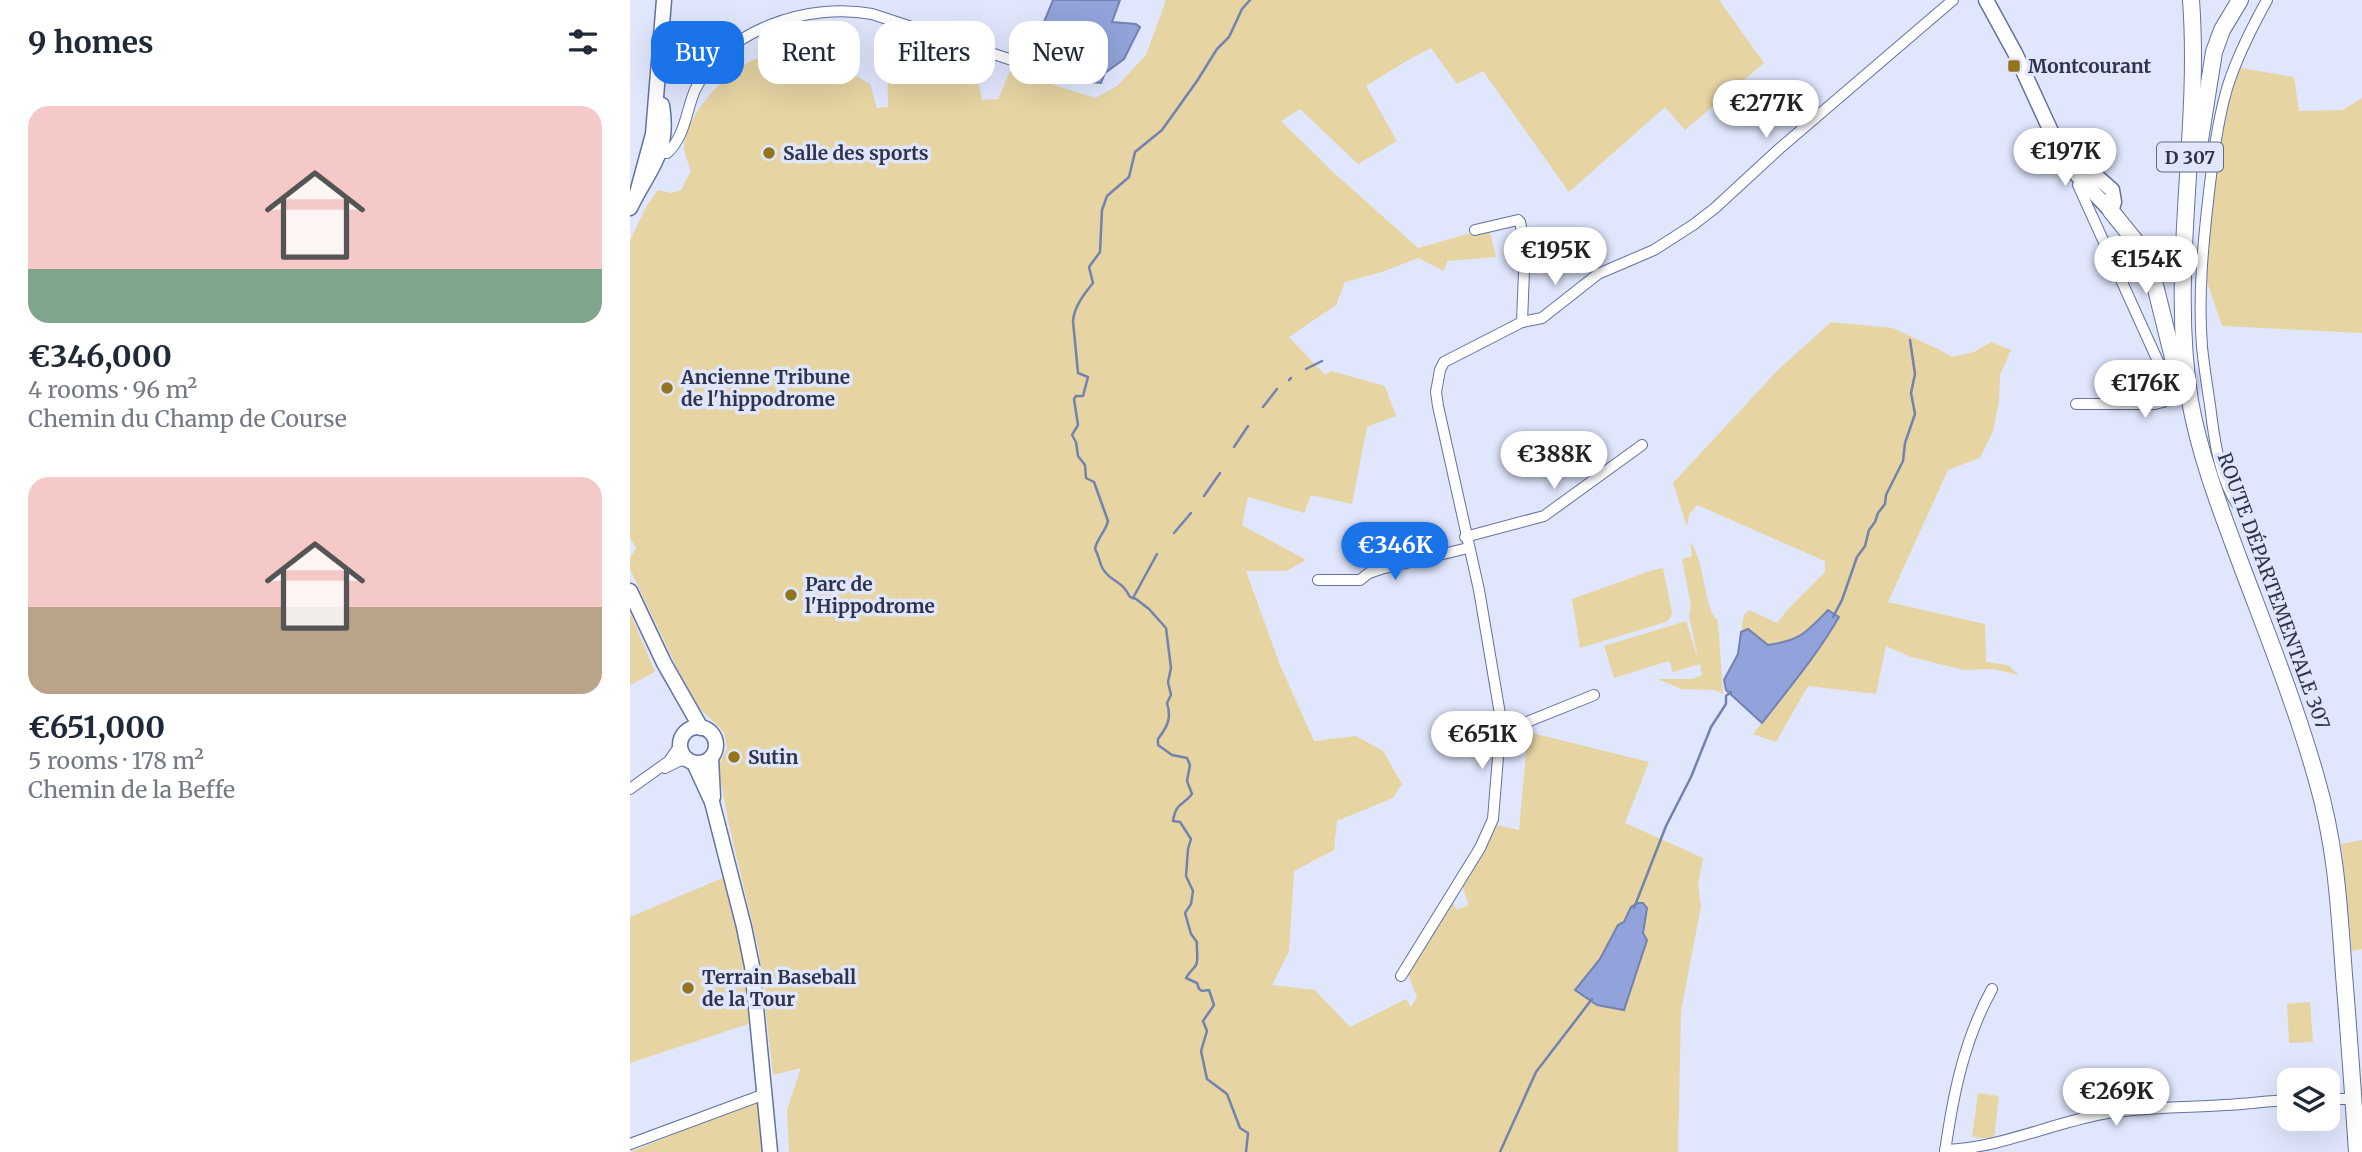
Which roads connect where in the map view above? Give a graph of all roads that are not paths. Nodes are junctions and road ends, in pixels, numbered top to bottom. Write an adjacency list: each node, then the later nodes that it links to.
1 (664, 0): 9 (street)
2 (1952, 0): 18 (street)
3 (1986, 0): 14 (street)
4 (2191, 0): 17 (main road, ROUTE DÉPARTEMENTALE 307 / D 307)
5 (2240, 0): 17 (main road)
6 (2267, 0): 22 (street)
7 (1009, 59): 8 (street)
8 (684, 122): 9 (street); 10 (street)
9 (659, 132): 10 (street)
10 (655, 153): 12 (street)
11 (2078, 185): 15 (street)
12 (634, 191): 13 (street)
13 (630, 208)
14 (2110, 211): 15 (street); 21 (main road)
15 (2096, 228): 19 (street)
16 (1475, 230): 18 (street)
17 (2183, 314): 21 (main road, ROUTE DÉPARTEMENTALE 307 / D 307)
18 (1522, 322): 23 (street)
19 (2076, 404)
20 (1642, 445): 23 (street)
21 (2218, 502): 41 (main road, ROUTE DÉPARTEMENTALE 307 / D 307)
22 (2239, 507)
23 (1465, 537): 24 (street)
24 (1468, 548): 25 (street); 29 (street)
25 (1318, 580)
26 (630, 591): 27 (street)
27 (664, 663): 30 (street); 31 (street)
28 (1594, 695): 29 (street)
29 (1501, 720): 37 (street)
30 (701, 728): 31 (street); 32 (street)
31 (682, 740): 33 (street); 34 (street)
32 (710, 759): 33 (street); 36 (street)
33 (691, 762): 34 (street); 36 (street)
34 (649, 776): 35 (street)
35 (630, 789)
36 (712, 802): 39 (street)
37 (1401, 976)
38 (1992, 989): 44 (street)
39 (765, 1094): 43 (street); 45 (street)
40 (2340, 1098): 41 (street)
41 (2353, 1099): 46 (main road, ROUTE DÉPARTEMENTALE 307 / D 307)
42 (2277, 1101): 44 (street)
43 (630, 1143)
44 (1945, 1151)
45 (770, 1152)
46 (2357, 1152)

